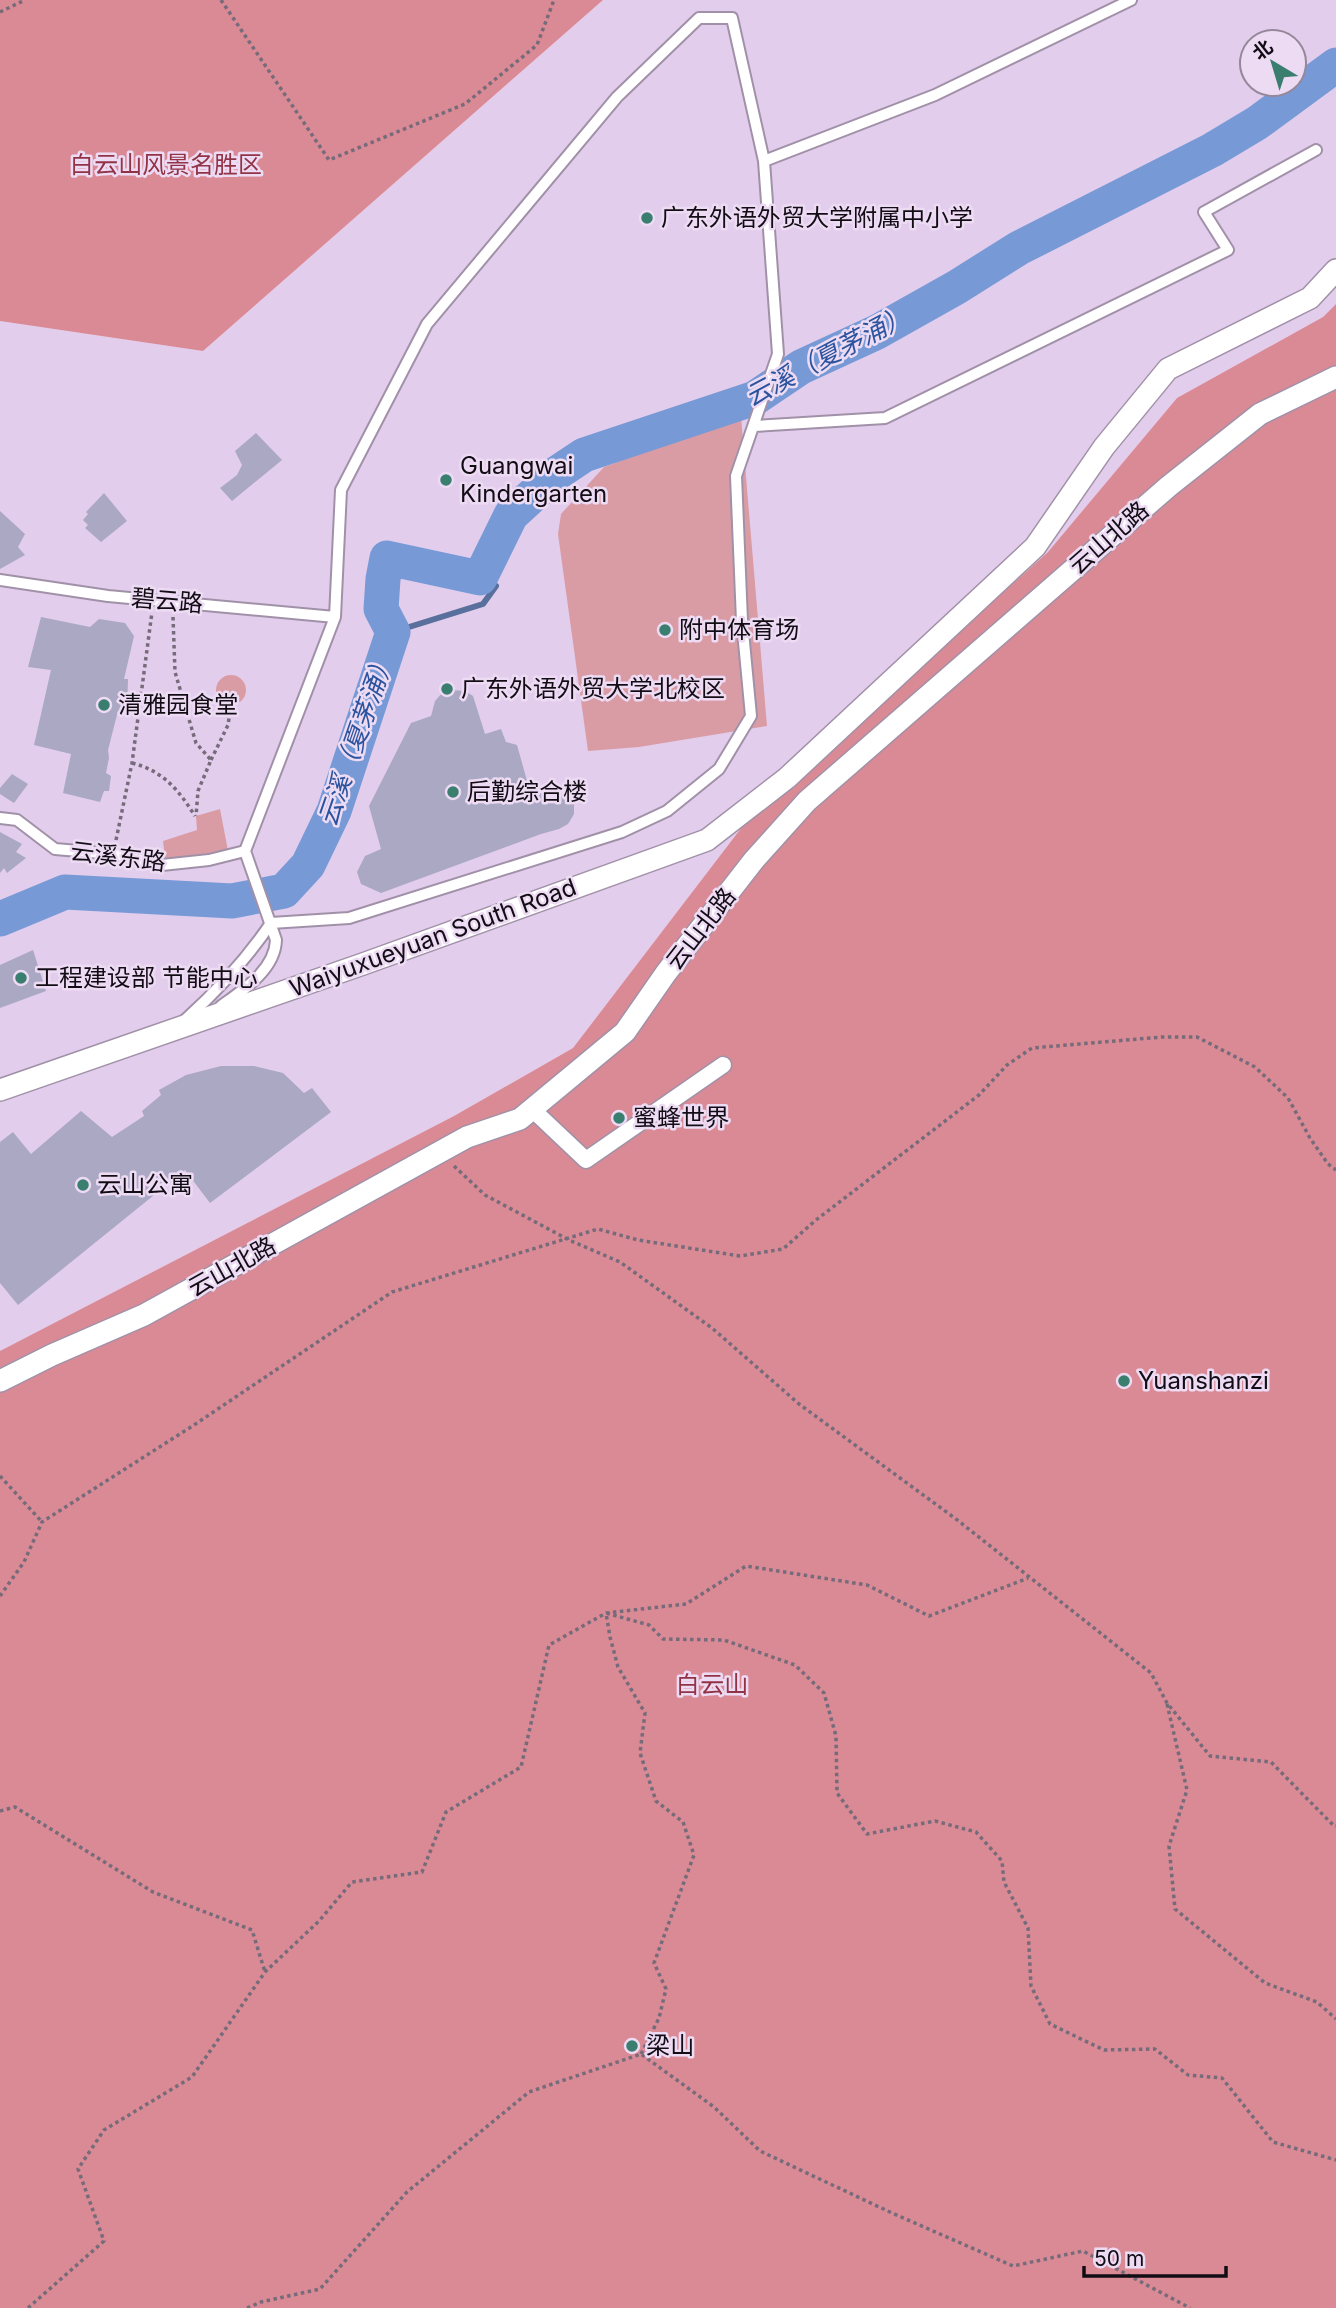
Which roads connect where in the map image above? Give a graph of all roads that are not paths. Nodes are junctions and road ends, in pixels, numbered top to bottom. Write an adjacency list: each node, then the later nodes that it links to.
1 (1131, 0): 3 (lane)
2 (1316, 150): 6 (lane)
3 (764, 161): 6 (lane); 8 (lane)
4 (1336, 270): 9 (street, Waiyuxueyuan South Road)
5 (1336, 377): 10 (street, 云山北路)
6 (754, 426): 13 (lane)
7 (0, 580): 8 (lane, 碧云路)
8 (335, 617): 12 (lane)
9 (787, 778): 10 (street); 14 (street, Waiyuxueyuan South Road)
10 (807, 801): 18 (street, 云山北路)
11 (0, 818): 12 (lane, 云溪东路)
12 (245, 850): 13 (lane)
13 (271, 923): 14 (lane); 15 (lane)
14 (206, 1018): 15 (street, Waiyuxueyuan South Road)
15 (174, 1030): 17 (street, Waiyuxueyuan South Road)
16 (723, 1065): 18 (street)
17 (0, 1090)
18 (533, 1109): 19 (street, 云山北路)
19 (0, 1381)

